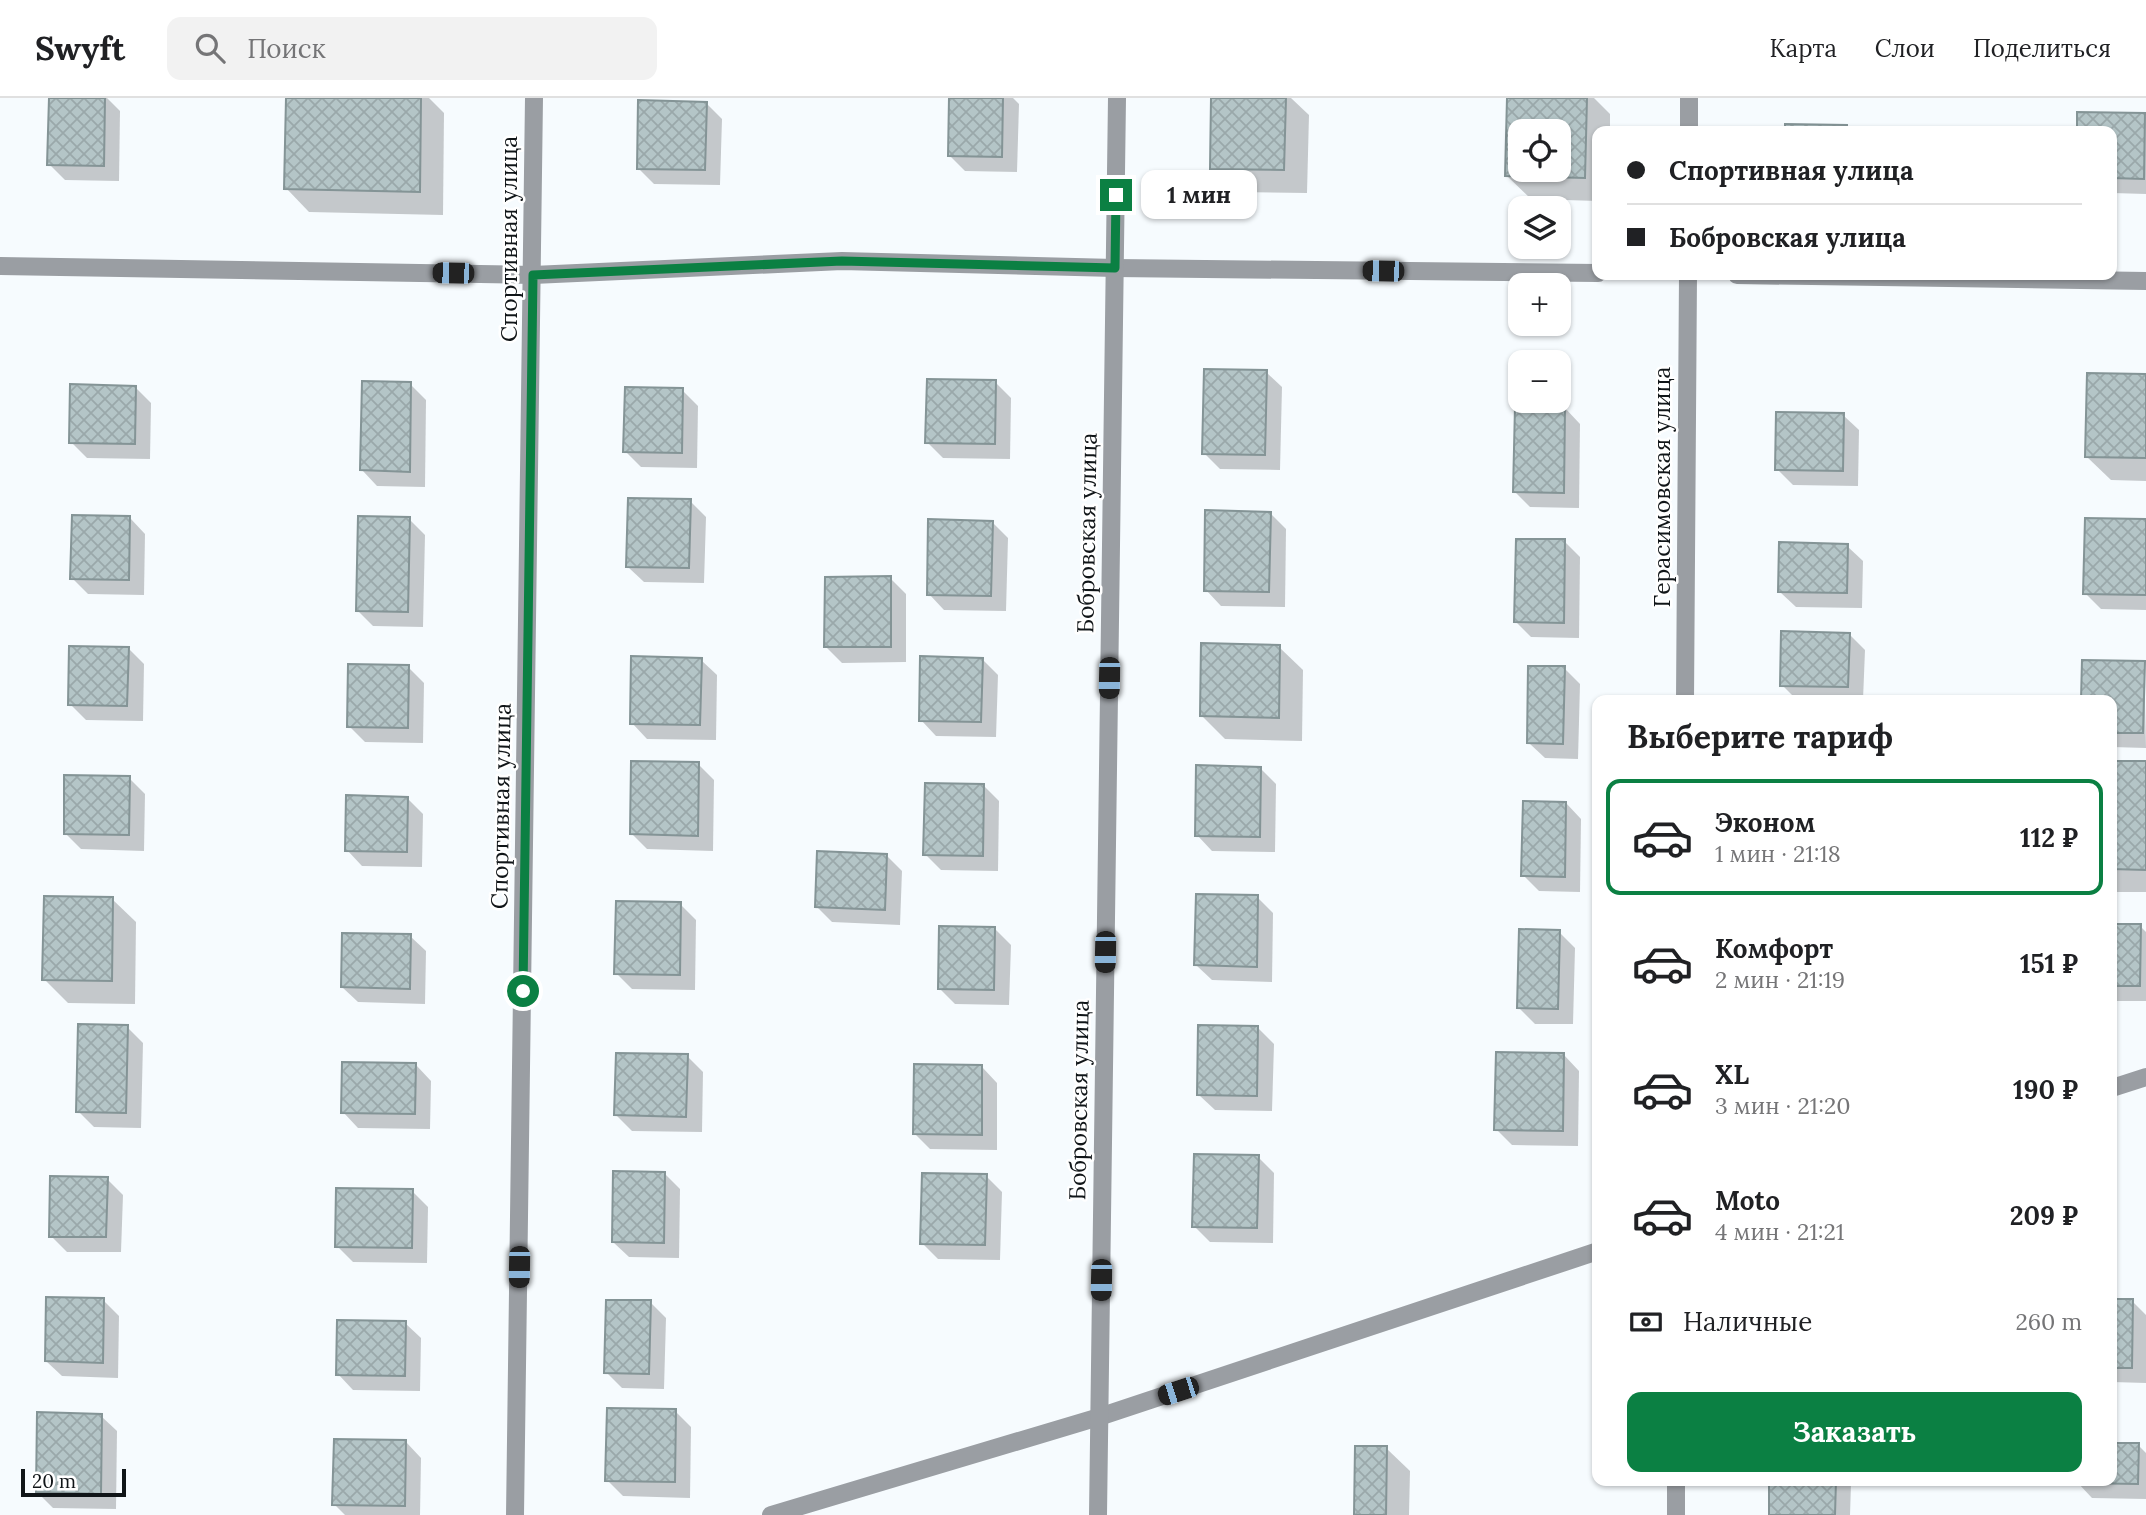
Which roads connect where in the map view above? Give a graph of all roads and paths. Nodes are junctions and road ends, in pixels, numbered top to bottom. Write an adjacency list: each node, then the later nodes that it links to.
1 (534, 98): 8 (street, Спортивная улица)
2 (1117, 98): 6 (street, Бобровская улица)
3 (1689, 98): 4 (street)
4 (1689, 126)
5 (0, 266): 8 (street)
6 (1115, 268): 7 (street); 8 (street); 16 (street, Бобровская улица)
7 (1592, 273)
8 (533, 275): 18 (street, Спортивная улица)
9 (1688, 280): 12 (street, Герасимовская улица)
10 (2078, 280): 11 (street)
11 (2146, 281)
12 (1685, 695)
13 (2146, 1077): 14 (street)
14 (2117, 1086)
15 (1592, 1253): 16 (street)
16 (1099, 1417): 19 (street); 20 (street, Бобровская улица)
17 (1676, 1486): 21 (street)
18 (515, 1515)
19 (771, 1515)
20 (1098, 1515)
21 (1676, 1515)

